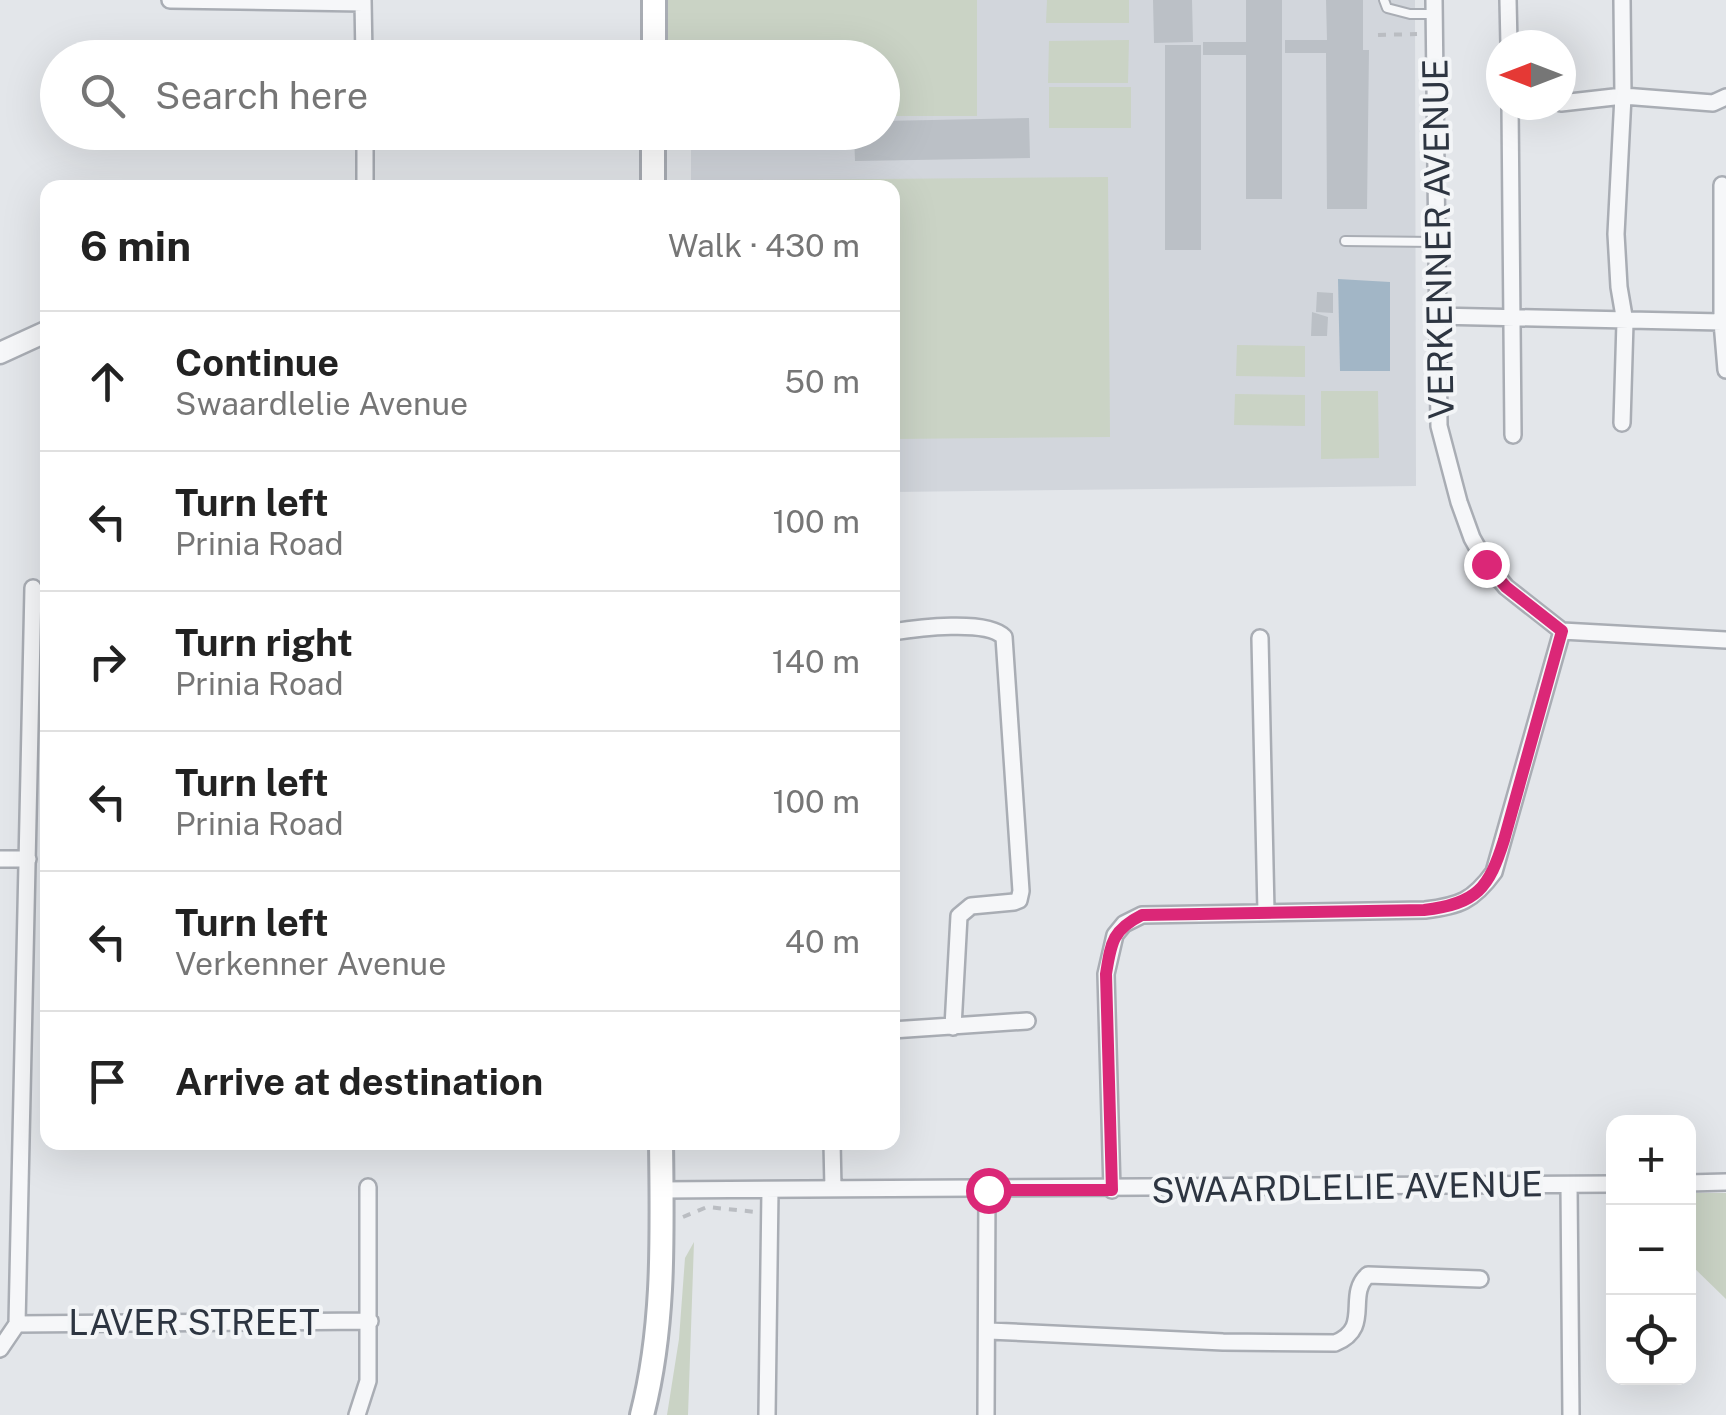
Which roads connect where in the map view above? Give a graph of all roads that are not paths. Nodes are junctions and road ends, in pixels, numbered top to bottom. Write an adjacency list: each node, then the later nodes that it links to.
1 (170, 0): 6 (street)
2 (654, 0): 10 (main road)
3 (1384, 0): 7 (lane)
4 (1508, 0): 8 (street)
5 (1622, 0): 11 (street)
6 (363, 1): 9 (street)
7 (1434, 7): 21 (street, VERKENNER AVENUE)
8 (1508, 30)
9 (364, 40)
10 (654, 40)
11 (1624, 96): 12 (street); 13 (street); 24 (street)
12 (1726, 97)
13 (1576, 101)
14 (1510, 120): 23 (street)
15 (364, 150): 17 (street)
16 (653, 150): 18 (main road)
17 (365, 180)
18 (653, 180)
19 (1722, 184): 25 (street)
20 (1345, 241): 21 (lane)
21 (1436, 242): 22 (street, VERKENNER AVENUE)
22 (1436, 316): 23 (street); 33 (street, VERKENNER AVENUE)
23 (1510, 318): 24 (street); 30 (street)
24 (1625, 322): 25 (street); 29 (street)
25 (1722, 322): 28 (street)
26 (40, 335): 27 (street)
27 (0, 353)
28 (1726, 370)
29 (1622, 423)
30 (1513, 435)
31 (34, 588): 37 (street)
32 (900, 631): 40 (street)
33 (1562, 631): 35 (street); 38 (street)
34 (1260, 638): 38 (street)
35 (1726, 640)
36 (0, 859): 37 (street)
37 (28, 859): 56 (street)
38 (1266, 912): 53 (street)
39 (1028, 1022): 40 (street)
40 (953, 1027): 41 (street)
41 (900, 1030)
42 (660, 1150): 49 (main road)
43 (832, 1150): 51 (street)
44 (1726, 1182): 45 (street)
45 (1696, 1183)
46 (1606, 1184): 47 (street, SWAARDLELIE AVENUE)
47 (1569, 1185): 53 (street, SWAARDLELIE AVENUE); 63 (street)
48 (368, 1187): 55 (street)
49 (661, 1190): 50 (street, SWAARDLELIE AVENUE); 60 (main road)
50 (770, 1190): 51 (street, SWAARDLELIE AVENUE); 61 (street)
51 (833, 1190): 52 (street, SWAARDLELIE AVENUE)
52 (988, 1190): 53 (street, SWAARDLELIE AVENUE); 57 (street)
53 (1112, 1190)
54 (1480, 1279): 57 (street)
55 (370, 1321): 56 (street, LAVER STREET); 59 (street)
56 (18, 1324): 58 (street)
57 (989, 1331): 62 (street)
58 (0, 1349)
59 (357, 1415)
60 (642, 1415)
61 (767, 1415)
62 (986, 1415)
63 (1571, 1415)

